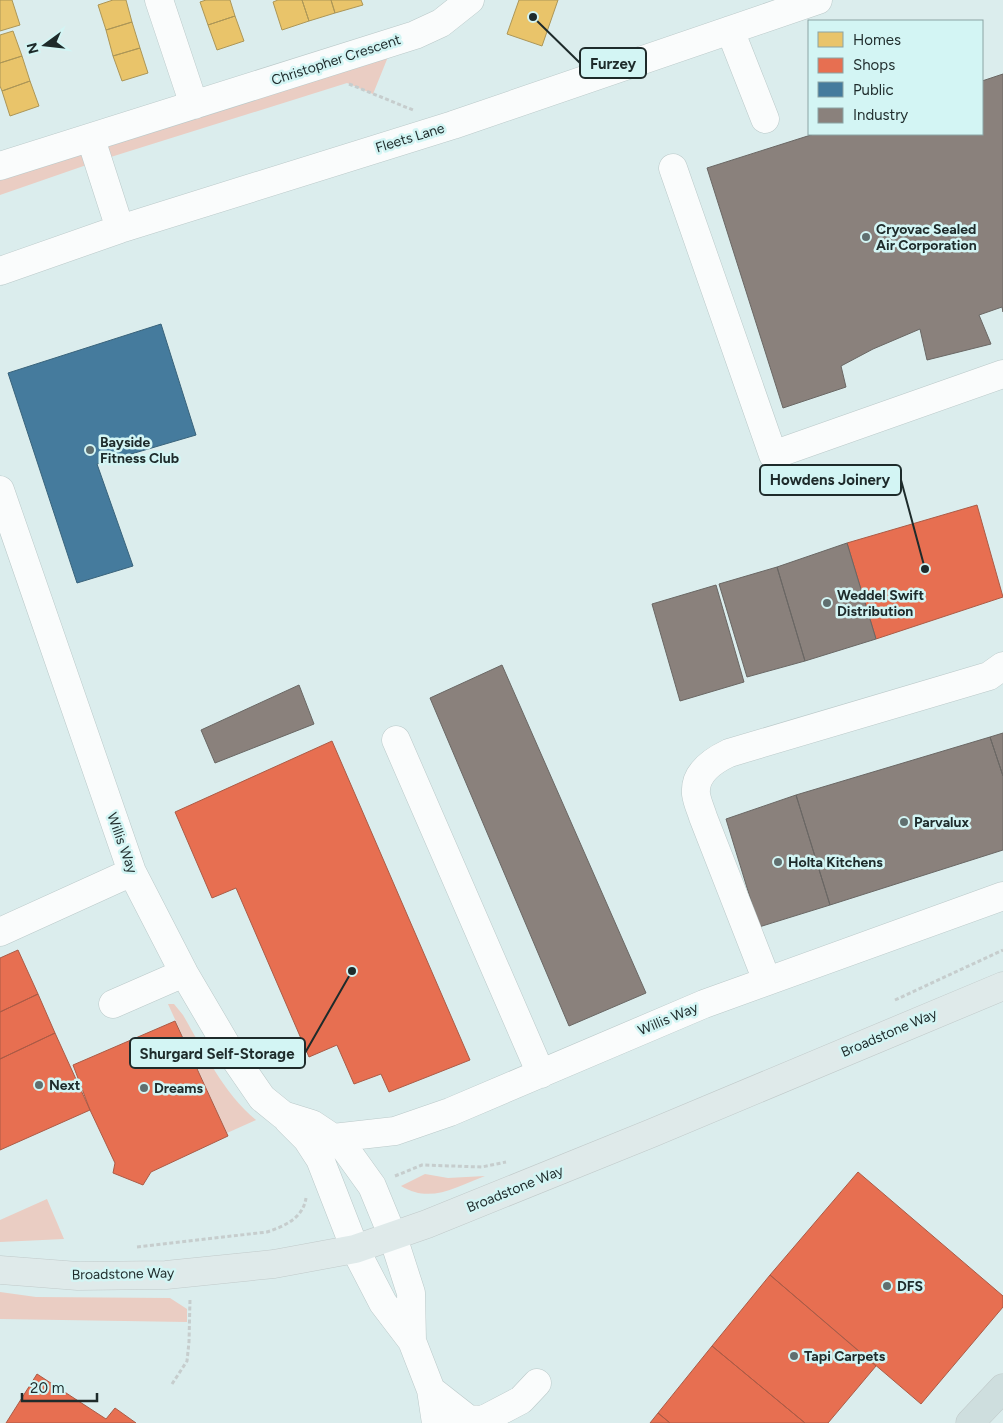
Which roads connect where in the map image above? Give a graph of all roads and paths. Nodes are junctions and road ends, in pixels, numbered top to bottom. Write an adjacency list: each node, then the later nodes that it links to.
1 (159, 0): 6 (street)
2 (470, 0): 6 (street, Christopher Crescent)
3 (818, 0): 4 (street, Fleets Lane)
4 (730, 30): 7 (street); 8 (street, Fleets Lane)
5 (347, 83): 8 (path)
6 (194, 105): 9 (street, Christopher Crescent)
7 (765, 119)
8 (453, 125): 12 (street, Fleets Lane)
9 (91, 138): 10 (street, Christopher Crescent); 12 (street)
10 (0, 166)
11 (673, 168): 14 (street)
12 (120, 229): 13 (street, Fleets Lane)
13 (0, 271)
14 (1003, 374)
15 (0, 490): 18 (street, Willis Way)
16 (1003, 666): 23 (street)
17 (396, 740): 27 (street)
18 (132, 872): 20 (street); 22 (street, Willis Way)
19 (1003, 896): 23 (street, Willis Way)
20 (0, 932)
21 (1003, 950): 26 (path)
22 (184, 973): 25 (street); 28 (street, Willis Way)
23 (767, 981): 27 (street, Willis Way)
24 (1003, 986): 33 (main road, Broadstone Way)
25 (113, 1004)
26 (888, 1004)
27 (541, 1074): 29 (street, Willis Way)
28 (283, 1115): 29 (street, Willis Way); 35 (street)
29 (333, 1138): 33 (street, Willis Way)
30 (510, 1161): 31 (path)
31 (396, 1176)
32 (307, 1191): 34 (path)
33 (393, 1237): 35 (main road, Broadstone Way); 38 (street, Willis Way)
34 (130, 1248)
35 (355, 1250): 37 (main road, Broadstone Way); 38 (street)
36 (0, 1270): 37 (main road, Broadstone Way)
37 (191, 1272): 40 (path)
38 (412, 1341): 42 (street)
39 (537, 1382): 42 (street)
40 (172, 1384)
41 (1003, 1388): 44 (highway)
42 (431, 1390): 43 (street)
43 (436, 1423)
44 (970, 1423)

